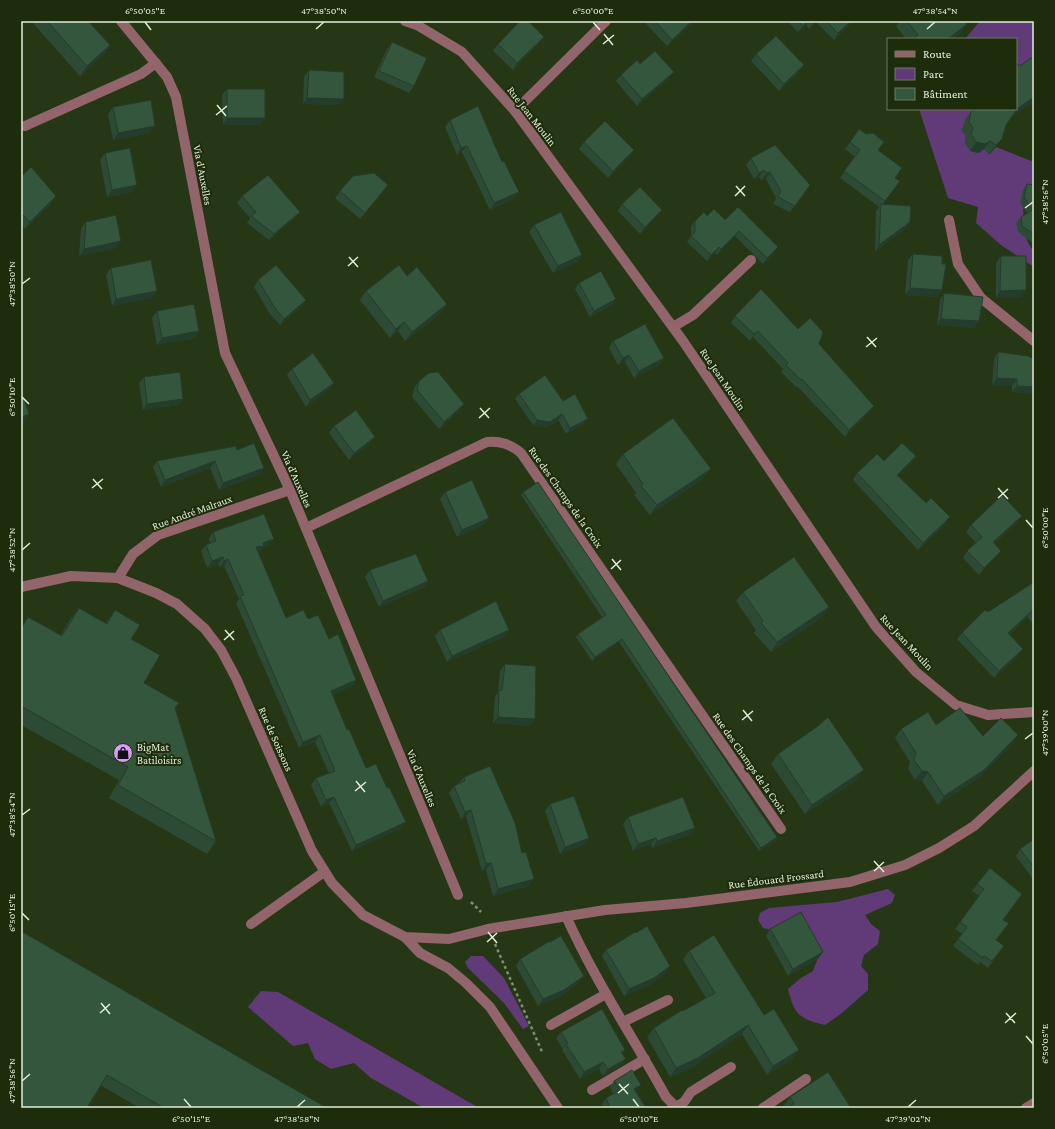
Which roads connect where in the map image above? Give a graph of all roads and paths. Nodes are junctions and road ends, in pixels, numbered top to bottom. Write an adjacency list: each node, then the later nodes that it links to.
1 (121, 21): 4 (street, Via d'Auxelles)
2 (405, 21): 5 (street, Rue Jean Moulin)
3 (606, 21): 5 (street)
4 (156, 63): 6 (street); 11 (street, Via d'Auxelles)
5 (515, 111): 9 (street, Rue Jean Moulin)
6 (25, 126)
7 (949, 220): 10 (street)
8 (751, 260): 9 (street)
9 (673, 327): 15 (street, Rue Jean Moulin)
10 (1034, 341)
11 (290, 490): 12 (street, Via d'Auxelles); 13 (street, Rue André Malraux)
12 (306, 528): 17 (street, Rue des Champs de la Croix); 19 (street, Via d'Auxelles)
13 (118, 578): 14 (street, Rue de Soissons); 18 (street, Rue de Soissons)
14 (21, 587)
15 (1034, 712)
16 (1034, 771): 20 (street, Rue Édouard Frossard)
17 (781, 829)
18 (324, 872): 21 (street); 23 (street, Rue de Soissons)
19 (458, 895)
20 (566, 916): 22 (street, Rue Édouard Frossard); 25 (street)
21 (251, 924)
22 (488, 929): 23 (street, Rue de Soissons)
23 (405, 937): 36 (street)
24 (495, 944): 29 (path)
25 (606, 994): 27 (street); 28 (street)
26 (668, 1000): 27 (street)
27 (623, 1022): 30 (street)
28 (551, 1025)
29 (544, 1055)
30 (645, 1059): 33 (street); 35 (street)
31 (731, 1067): 35 (street)
32 (806, 1079): 37 (street)
33 (592, 1090)
34 (1034, 1103): 38 (street)
35 (677, 1107)
36 (558, 1108)
37 (763, 1108)
38 (1026, 1108)

